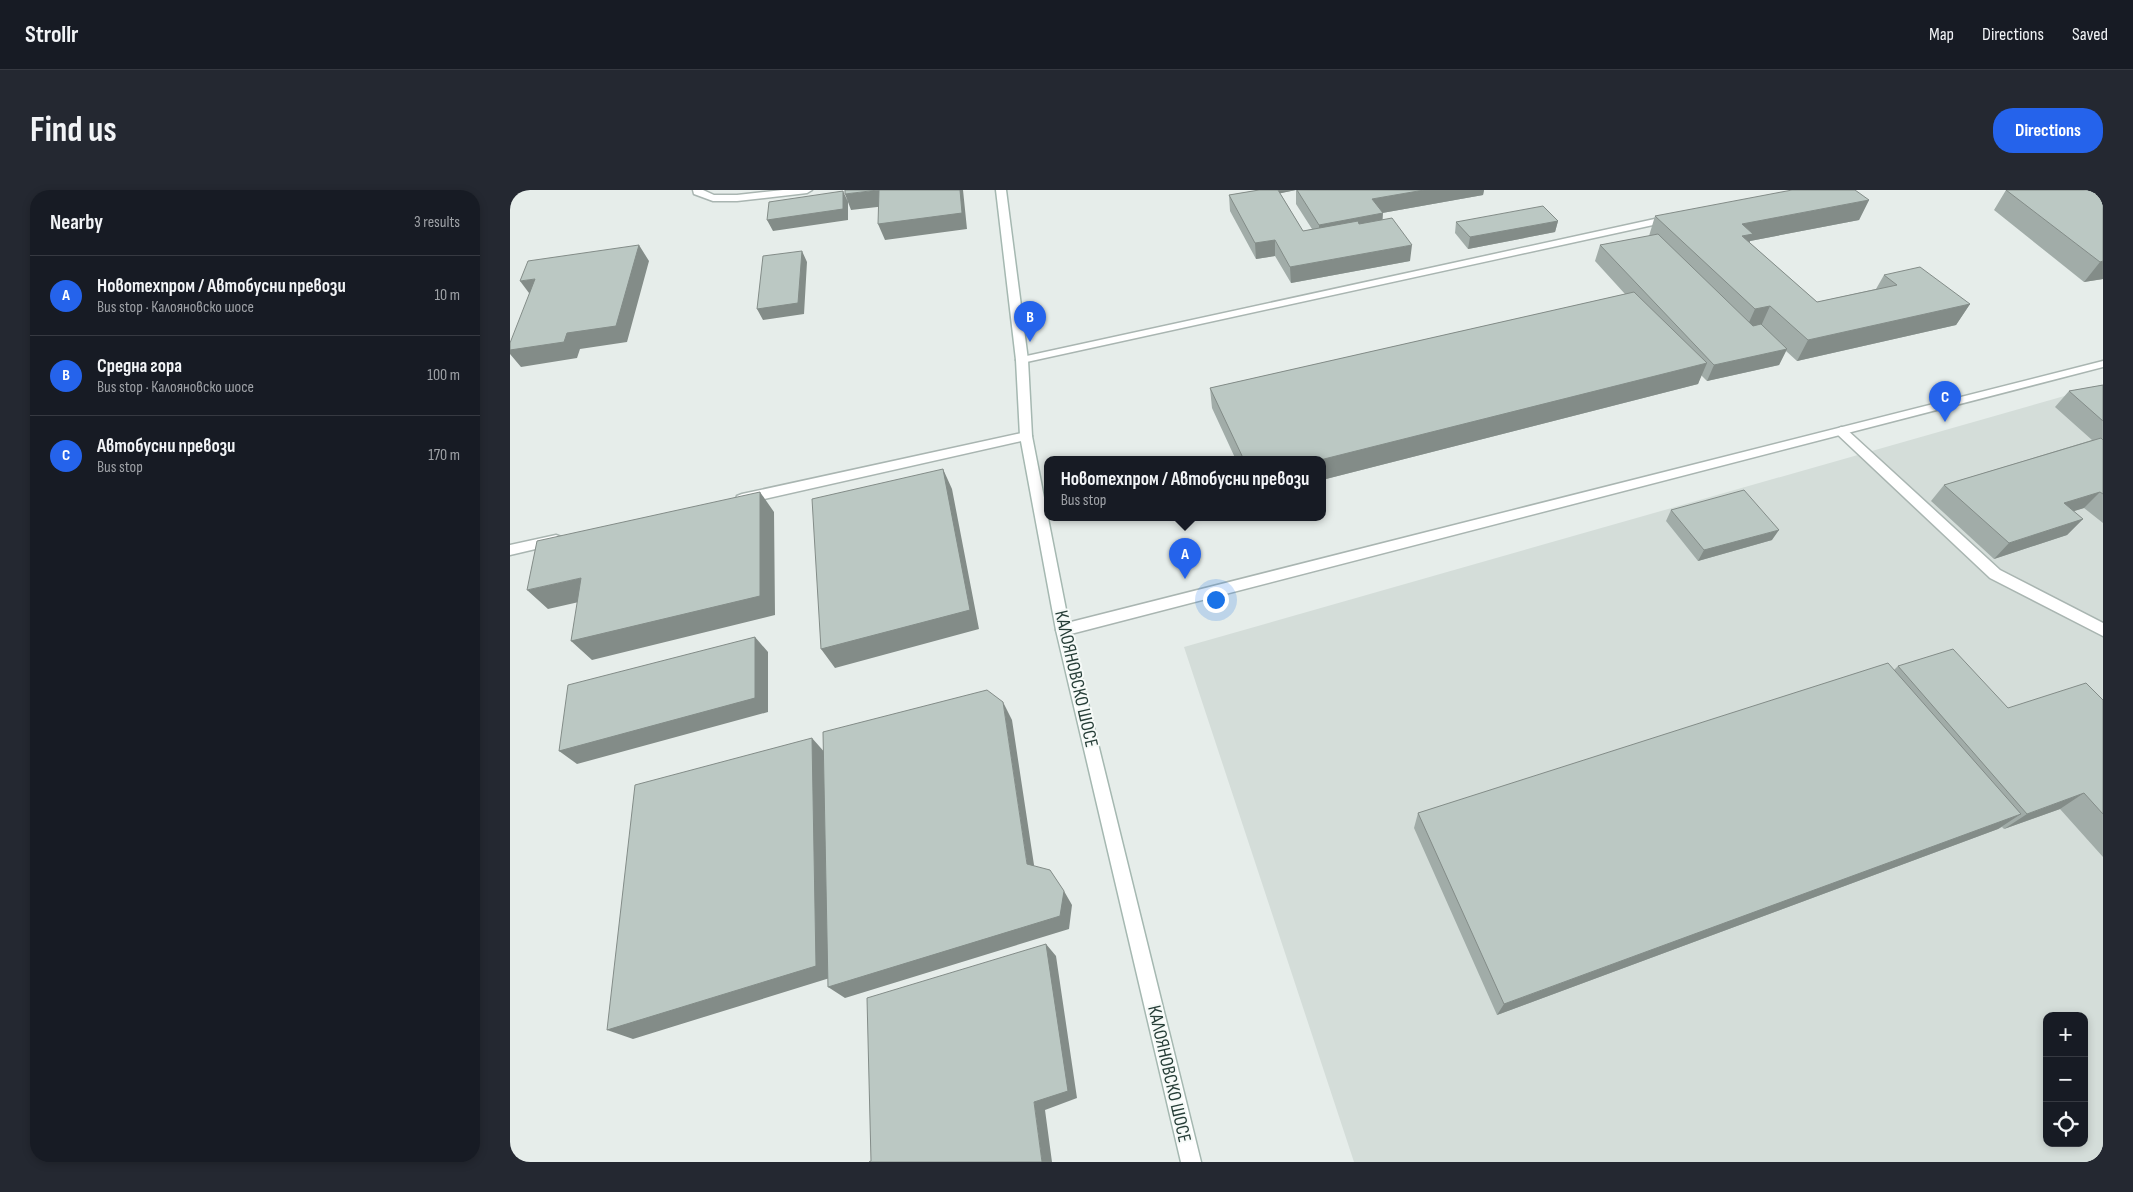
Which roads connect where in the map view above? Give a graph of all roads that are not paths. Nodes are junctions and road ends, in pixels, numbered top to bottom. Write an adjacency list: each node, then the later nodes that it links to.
1 (698, 190): 2 (street)
2 (807, 190)
3 (1001, 190): 5 (street, КАЛОЯНОВСКО ШОСЕ)
4 (1680, 217): 5 (street)
5 (1022, 360): 8 (street, КАЛОЯНОВСКО ШОСЕ)
6 (2103, 364): 7 (street)
7 (1841, 431): 12 (street); 13 (street)
8 (1026, 436): 9 (street); 12 (street, КАЛОЯНОВСКО ШОСЕ)
9 (734, 500)
10 (568, 537): 11 (street)
11 (510, 550)
12 (1063, 630): 14 (street, КАЛОЯНОВСКО ШОСЕ)
13 (2103, 630)
14 (1190, 1162)

